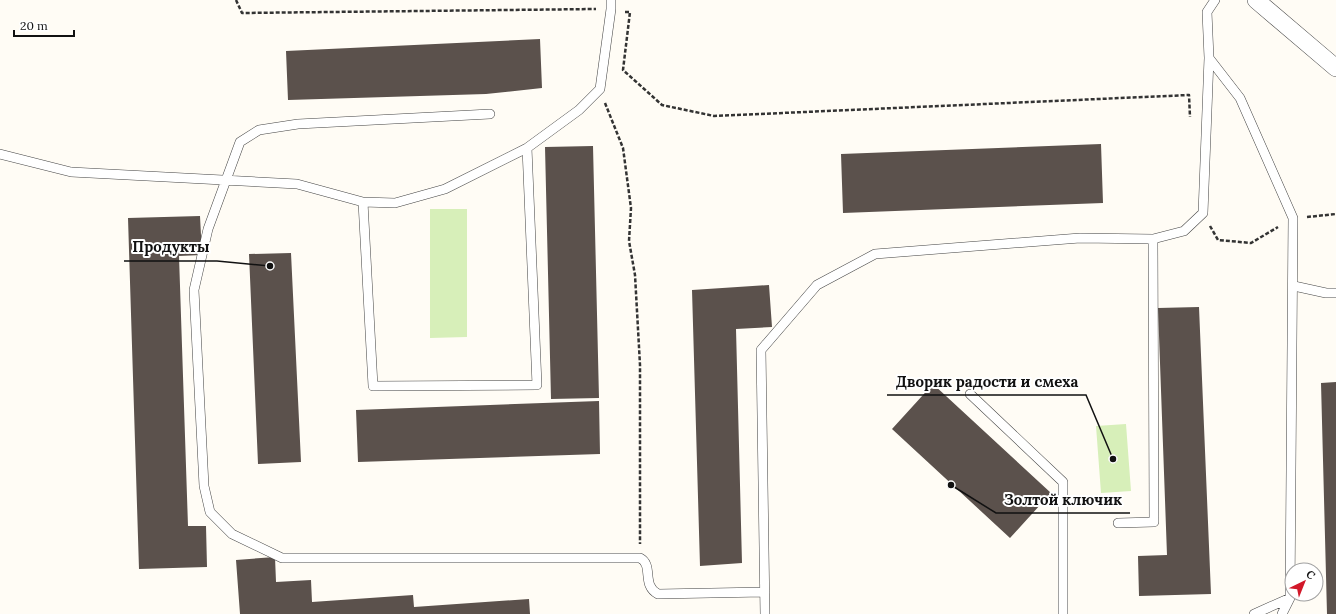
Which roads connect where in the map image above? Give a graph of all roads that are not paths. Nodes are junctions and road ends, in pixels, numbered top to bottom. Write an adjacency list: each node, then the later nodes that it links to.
1 (1215, 0): 4 (lane)
2 (1256, 0): 5 (street)
3 (611, 5): 7 (lane)
4 (1209, 58): 11 (lane); 12 (lane)
5 (1336, 68)
6 (490, 114): 9 (lane)
7 (527, 148): 10 (lane); 10 (lane)
8 (0, 154): 9 (lane)
9 (226, 181): 10 (lane); 17 (lane)
10 (363, 202)
11 (1153, 240): 15 (lane); 17 (lane)
12 (1294, 286): 13 (lane); 16 (lane)
13 (1336, 293)
14 (970, 394): 21 (lane)
15 (1118, 523)
16 (1290, 562)
17 (765, 592): 20 (lane)
18 (1284, 601): 22 (lane)
19 (1288, 602): 23 (lane)
20 (766, 614)
21 (1063, 614)
22 (1254, 614)
23 (1282, 614)

